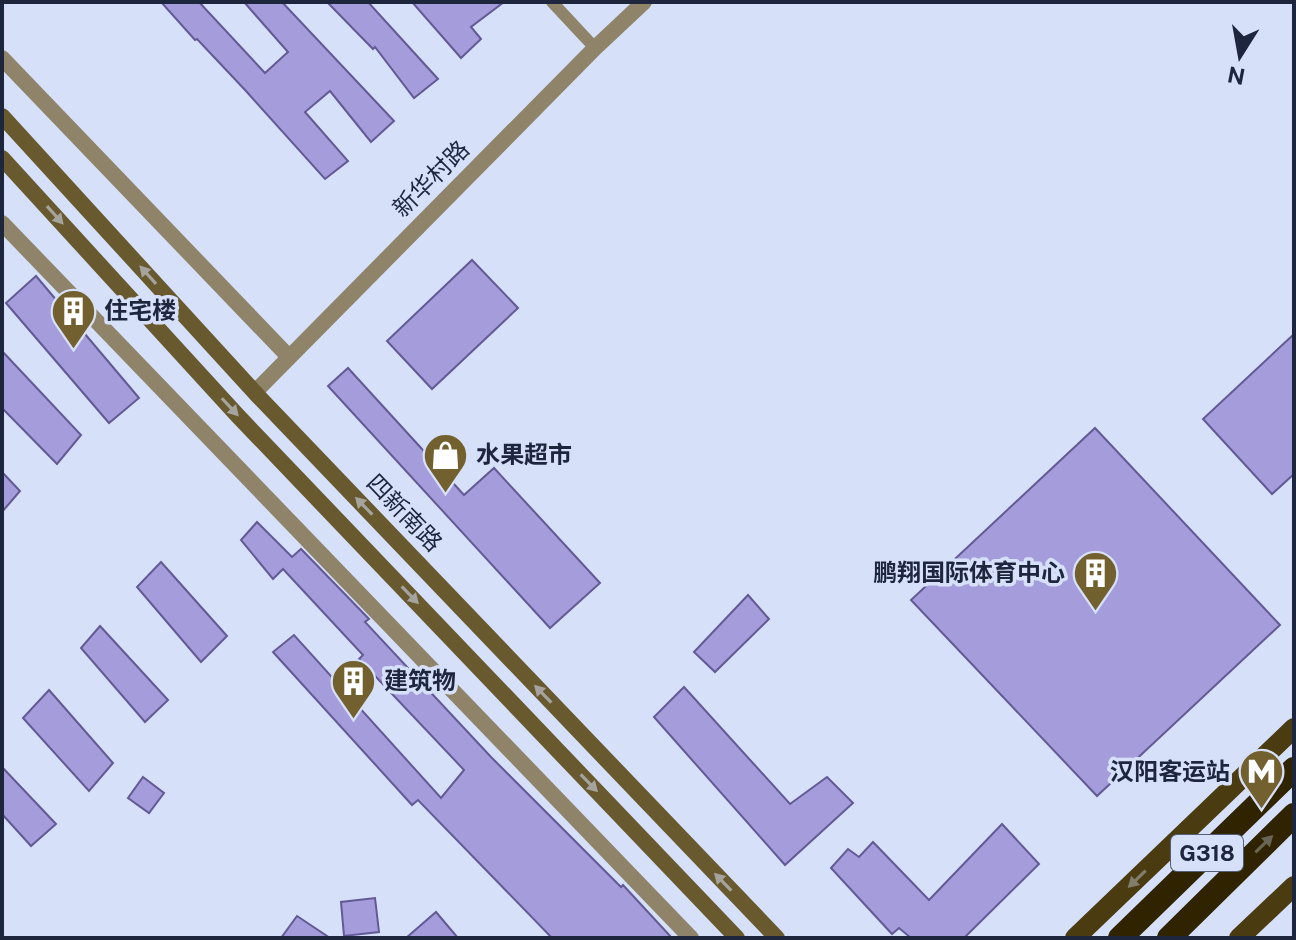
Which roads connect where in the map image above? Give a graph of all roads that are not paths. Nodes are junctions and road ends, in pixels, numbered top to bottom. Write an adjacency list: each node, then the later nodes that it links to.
1 (552, 2): 3 (lane)
2 (644, 2): 3 (street, 新华村路)
3 (595, 48): 8 (street, 新华村路)
4 (2, 58): 8 (street)
5 (2, 116): 9 (main road, 四新南路, one-way to 5)
6 (2, 158): 15 (main road, one-way to 15)
7 (2, 223): 14 (street)
8 (289, 357): 9 (street, 新华村路)
9 (255, 392): 16 (main road, 四新南路, one-way to 9)
10 (1294, 728): 17 (main road, one-way to 17)
11 (1294, 769): 18 (highway, G318)
12 (1294, 815): 19 (highway, G318, one-way to 12)
13 (1294, 886): 20 (main road)
14 (691, 938)
15 (737, 938)
16 (777, 938)
17 (1075, 938)
18 (1120, 938)
19 (1169, 938)
20 (1239, 938)

